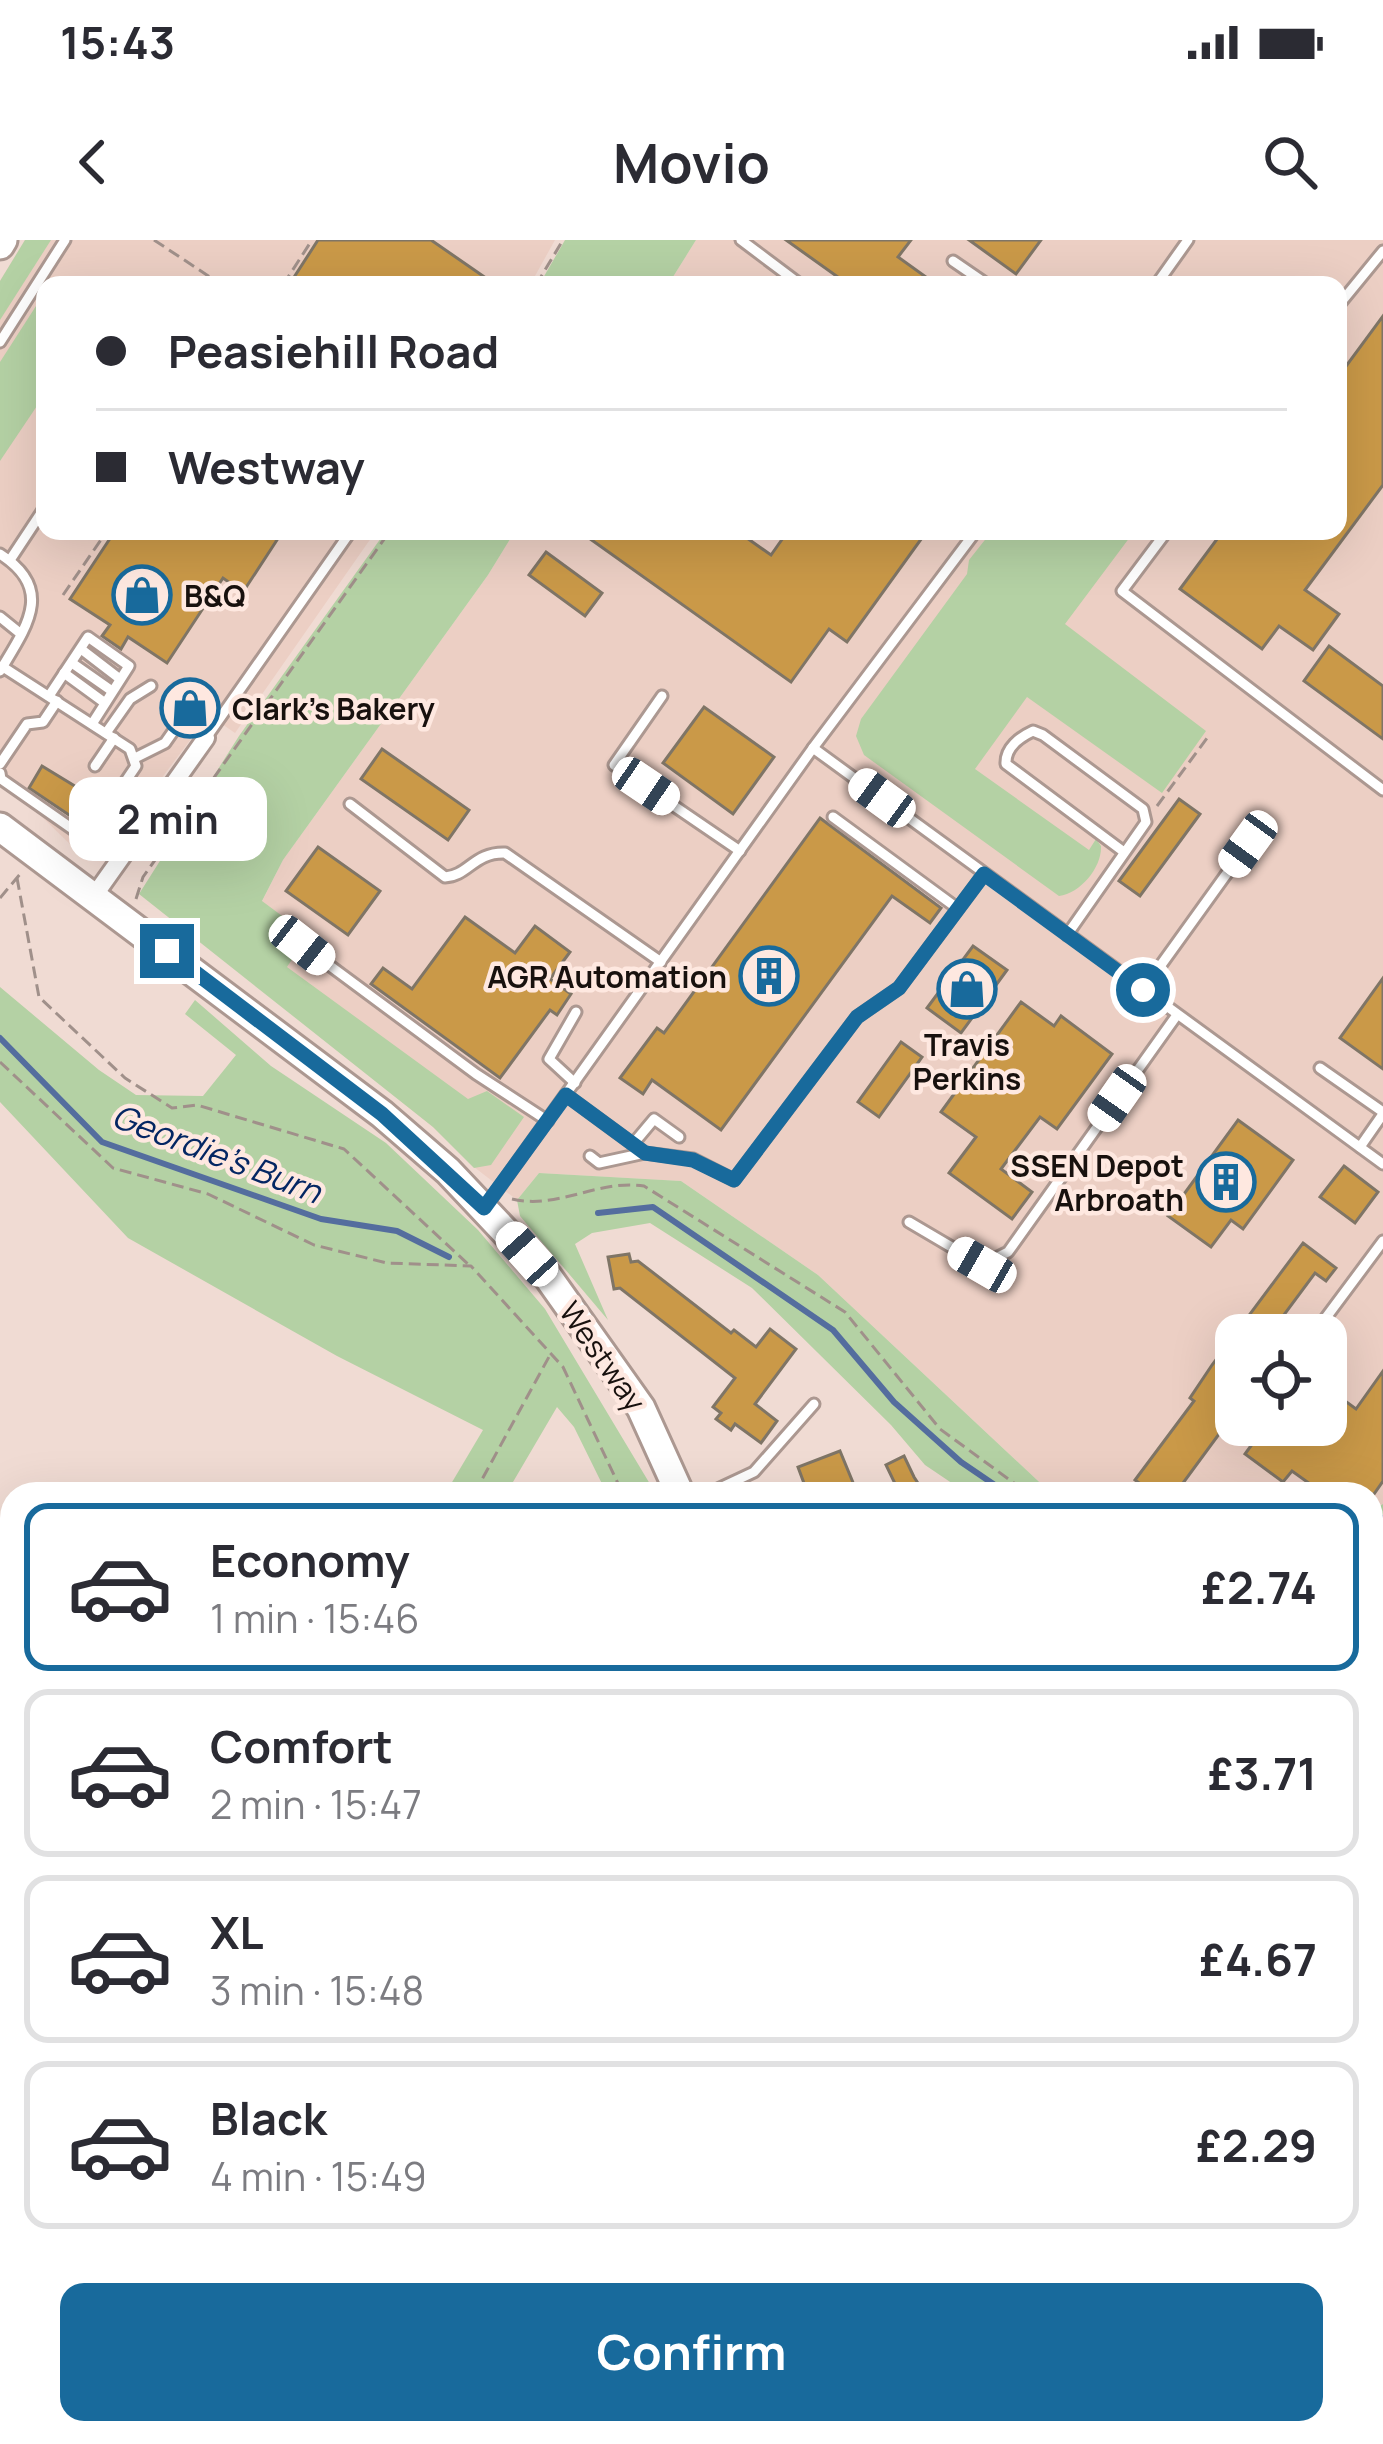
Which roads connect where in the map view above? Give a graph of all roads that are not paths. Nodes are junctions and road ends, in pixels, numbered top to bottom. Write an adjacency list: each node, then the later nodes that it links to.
1 (65, 240): 6 (lane)
2 (741, 240): 7 (lane)
3 (1188, 240): 9 (lane)
4 (1383, 250): 11 (lane)
5 (953, 261): 8 (lane)
6 (42, 276)
7 (789, 276)
8 (975, 276)
9 (1162, 276)
10 (36, 286): 12 (lane)
11 (1347, 295)
12 (0, 342)
13 (36, 518): 17 (lane)
14 (345, 540): 31 (lane)
15 (969, 540): 32 (lane)
16 (1160, 540): 36 (lane)
17 (5, 557): 19 (lane)
18 (0, 617): 19 (lane)
19 (21, 634): 21 (lane)
20 (72, 663): 22 (lane); 24 (lane); 24 (lane)
21 (2, 669): 26 (lane)
22 (64, 674): 26 (lane); 27 (lane)
23 (151, 686): 30 (lane)
24 (112, 691): 27 (lane)
25 (662, 696): 41 (lane)
26 (53, 698): 29 (lane); 35 (lane)
27 (105, 703): 29 (lane)
28 (179, 723): 33 (lane)
29 (92, 724): 30 (lane)
30 (110, 735): 33 (lane); 34 (lane)
31 (206, 739): 44 (street)
32 (813, 748): 41 (lane); 43 (lane)
33 (135, 762): 35 (lane)
34 (94, 766)
35 (0, 769)
36 (1383, 790)
37 (350, 804): 48 (lane)
38 (833, 817): 45 (lane)
39 (0, 827): 44 (main road, Westway)
40 (1248, 844): 49 (lane)
41 (740, 851): 48 (lane)
42 (1124, 852): 42 (lane); 46 (lane)
43 (984, 874): 45 (lane); 46 (lane)
44 (94, 896): 63 (main road, Westway)
45 (957, 908): 60 (lane)
46 (1067, 934): 49 (lane)
47 (302, 945): 56 (lane)
48 (661, 962): 53 (lane)
49 (1143, 990): 51 (lane)
50 (576, 1012): 53 (lane)
51 (1177, 1016): 59 (lane); 64 (lane)
52 (1320, 1068): 55 (lane)
53 (575, 1083): 54 (lane)
54 (566, 1095): 56 (lane); 58 (lane)
55 (1383, 1113): 59 (lane)
56 (548, 1121): 63 (lane)
57 (679, 1137): 58 (lane)
58 (633, 1144): 60 (lane)
59 (1360, 1147): 62 (lane)
60 (645, 1153): 61 (lane)
61 (590, 1156)
62 (1383, 1164)
63 (490, 1201): 68 (main road, Westway)
64 (909, 1222)
65 (1383, 1241): 66 (lane)
66 (1329, 1314)
67 (814, 1404): 69 (lane)
68 (675, 1482)
69 (733, 1482)

